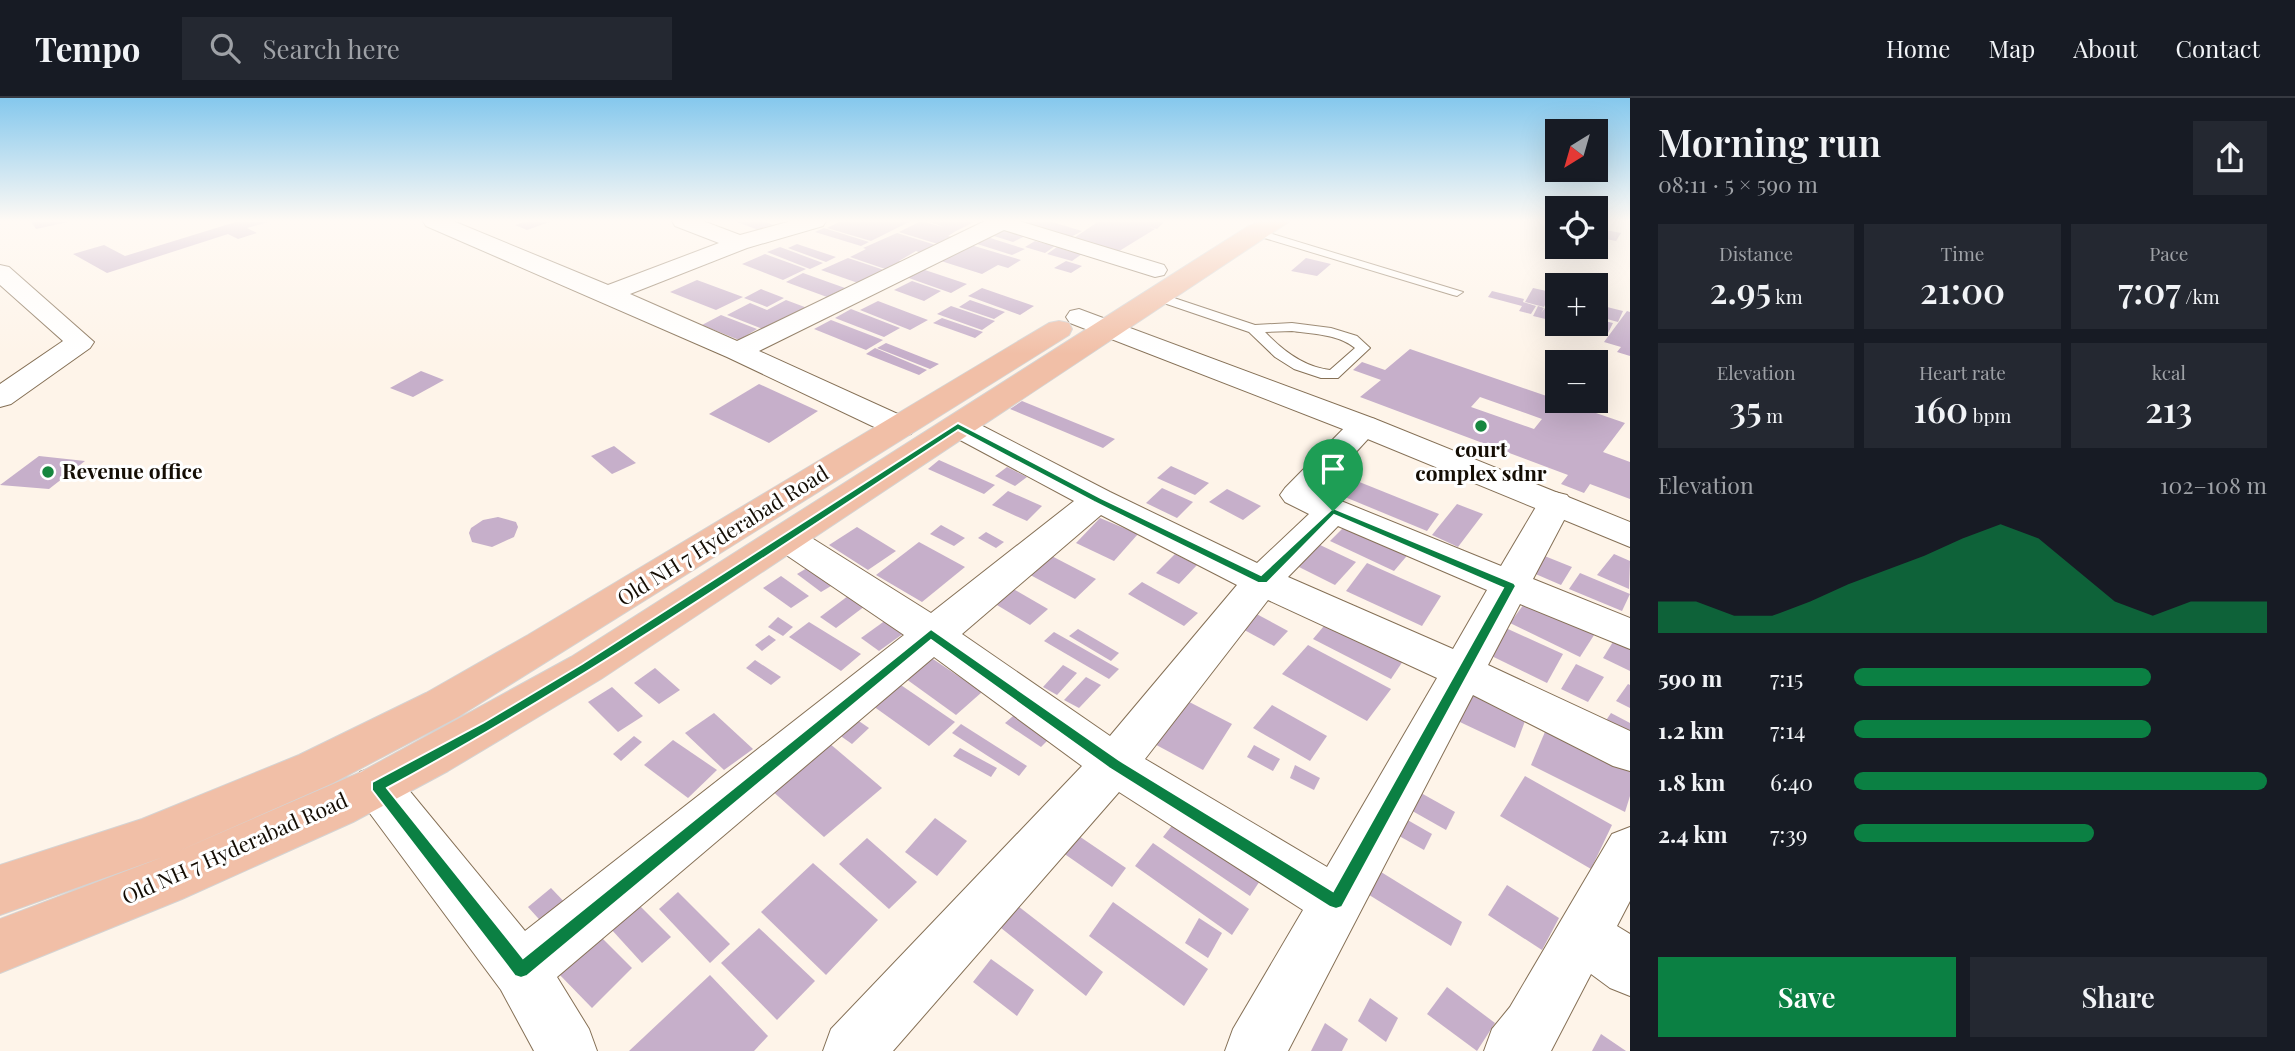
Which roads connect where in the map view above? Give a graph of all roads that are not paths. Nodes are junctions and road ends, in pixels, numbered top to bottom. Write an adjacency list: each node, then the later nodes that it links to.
1 (543, 265): 10 (street)
2 (681, 265): 10 (street)
3 (911, 265): 13 (street)
4 (1112, 265): 8 (street)
5 (1187, 265): 8 (main road, Old NH 7 Hyderabad Road)
6 (1391, 265): 9 (lane)
7 (0, 272): 14 (street)
8 (1156, 283): 11 (main road, Old NH 7 Hyderabad Road); 12 (lane)
9 (1461, 287)
10 (608, 294): 13 (street)
11 (1093, 322): 15 (main road, Old NH 7 Hyderabad Road); 16 (street); 17 (main road, Old NH 7 Hyderabad Road)
12 (1254, 329): 12 (lane)
13 (737, 351): 17 (street)
14 (0, 398)
15 (958, 426): 18 (street); 22 (main road, Old NH 7 Hyderabad Road)
16 (1364, 426): 19 (street); 20 (street)
17 (900, 427): 32 (main road, Old NH 7 Hyderabad Road)
18 (1098, 500): 23 (street); 25 (street)
19 (1555, 503): 21 (street); 24 (street)
20 (1333, 511): 23 (street); 24 (street)
21 (1630, 535)
22 (786, 538): 25 (street); 30 (main road, Old NH 7 Hyderabad Road)
23 (1262, 581): 27 (street); 29 (street)
24 (1510, 586): 26 (street); 27 (street)
25 (931, 633): 29 (street); 37 (street)
26 (1630, 634)
27 (1464, 672): 28 (street); 33 (street)
28 (1630, 752)
29 (1114, 764): 33 (street); 40 (street)
30 (377, 786): 35 (main road, Old NH 7 Hyderabad Road); 37 (street)
31 (1630, 850): 34 (street)
32 (0, 890)
33 (1336, 901): 41 (street)
34 (1583, 935): 36 (street); 38 (street)
35 (0, 946)
36 (1630, 968)
37 (521, 970): 39 (street)
38 (1518, 1050)
39 (567, 1051)
40 (853, 1051)
41 (1255, 1051)

